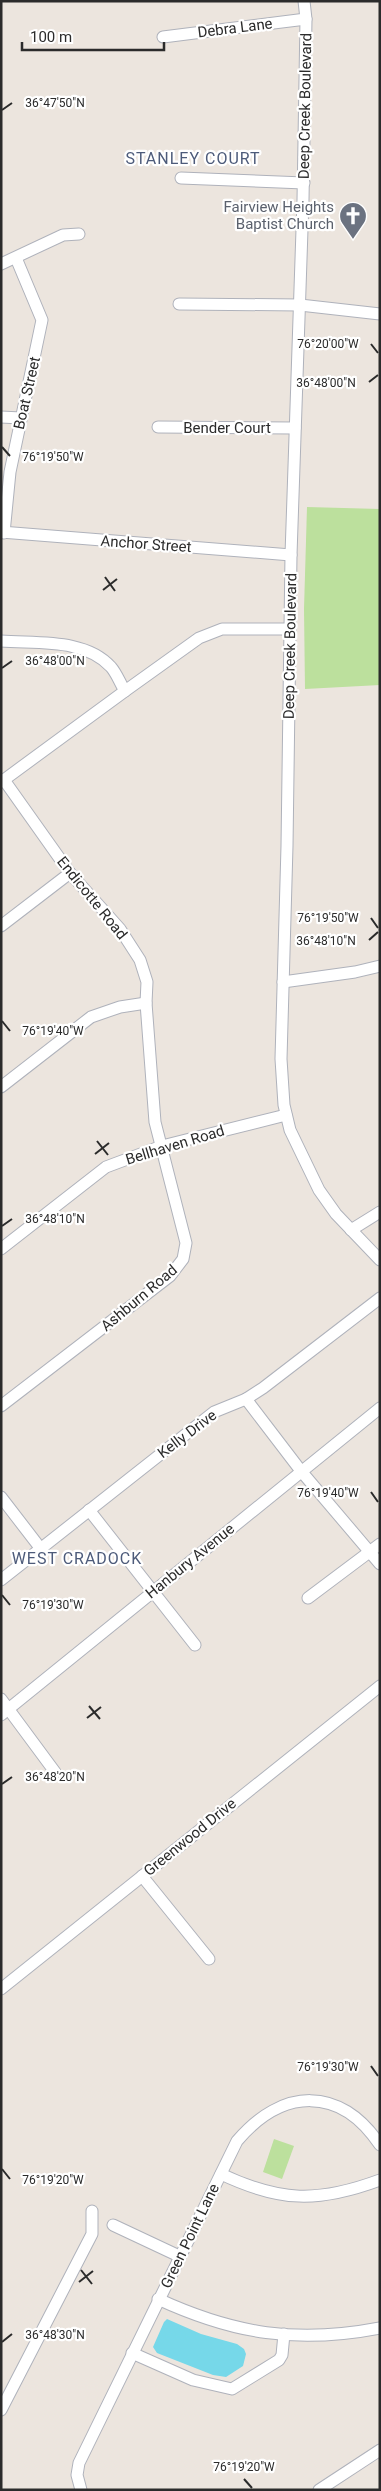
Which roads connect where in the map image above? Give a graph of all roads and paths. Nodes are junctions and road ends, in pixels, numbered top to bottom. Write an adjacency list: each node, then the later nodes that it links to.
1 (304, 1): 2 (street, Deep Creek Boulevard)
2 (306, 19): 3 (street, Debra Lane); 5 (street, Deep Creek Boulevard)
3 (163, 37)
4 (181, 178): 5 (street)
5 (304, 183): 10 (street, Deep Creek Boulevard)
6 (80, 234): 7 (street)
7 (16, 258): 8 (street); 13 (street, Boat Street)
8 (1, 264)
9 (179, 304): 10 (street)
10 (300, 305): 11 (street); 15 (street, Deep Creek Boulevard)
11 (380, 314)
12 (1, 417): 13 (street)
13 (21, 418): 16 (street, Boat Street)
14 (158, 427): 15 (street, Bender Court)
15 (295, 428): 17 (street, Deep Creek Boulevard)
16 (2, 533): 17 (street, Anchor Street)
17 (291, 555): 18 (street, Deep Creek Boulevard)
18 (289, 628): 20 (street); 25 (street, Deep Creek Boulevard)
19 (1, 641): 20 (street)
20 (125, 691): 21 (street)
21 (3, 781): 22 (street, Endicotte Road)
22 (70, 873): 23 (street); 26 (street, Endicotte Road)
23 (1, 926)
24 (380, 966): 25 (street)
25 (283, 982): 28 (street, Deep Creek Boulevard)
26 (146, 1003): 27 (street); 29 (street, Endicotte Road)
27 (1, 1088)
28 (286, 1115): 29 (street, Bellhaven Road); 31 (street, Deep Creek Boulevard)
29 (162, 1146): 32 (street, Bellhaven Road); 36 (street, Ashburn Road)
30 (380, 1212): 31 (street)
31 (351, 1230): 33 (street, Deep Creek Boulevard)
32 (1, 1249)
33 (380, 1260)
34 (380, 1298): 35 (street, Kelly Drive)
35 (246, 1399): 38 (street); 40 (street, Kelly Drive)
36 (1, 1406)
37 (380, 1408): 38 (street, Hanbury Avenue)
38 (301, 1471): 43 (street); 46 (street, Hanbury Avenue)
39 (1, 1497): 42 (street)
40 (89, 1510): 42 (street, Kelly Drive); 46 (street)
41 (380, 1544): 43 (street)
42 (41, 1549): 45 (street, Kelly Drive)
43 (370, 1552): 44 (street); 47 (street)
44 (380, 1564)
45 (1, 1580)
46 (152, 1592): 48 (street); 51 (street, Hanbury Avenue)
47 (308, 1598)
48 (194, 1645)
49 (380, 1686): 53 (street, Greenwood Drive)
50 (1, 1699): 51 (street)
51 (5, 1712): 52 (street)
52 (55, 1772)
53 (142, 1876): 54 (street); 55 (street, Greenwood Drive)
54 (209, 1959)
55 (1, 1988)
56 (380, 2145): 57 (street, Green Point Lane)
57 (221, 2174): 58 (street); 61 (street, Green Point Lane)
58 (380, 2180)
59 (92, 2212): 66 (street)
60 (113, 2225): 61 (street)
61 (179, 2256): 62 (street, Green Point Lane)
62 (158, 2299): 64 (street); 65 (street, Green Point Lane)
63 (380, 2328): 64 (street)
64 (284, 2334): 65 (street)
65 (132, 2353): 68 (street, Green Point Lane)
66 (1, 2410)
67 (380, 2450): 69 (street)
68 (80, 2490)
69 (319, 2490)

